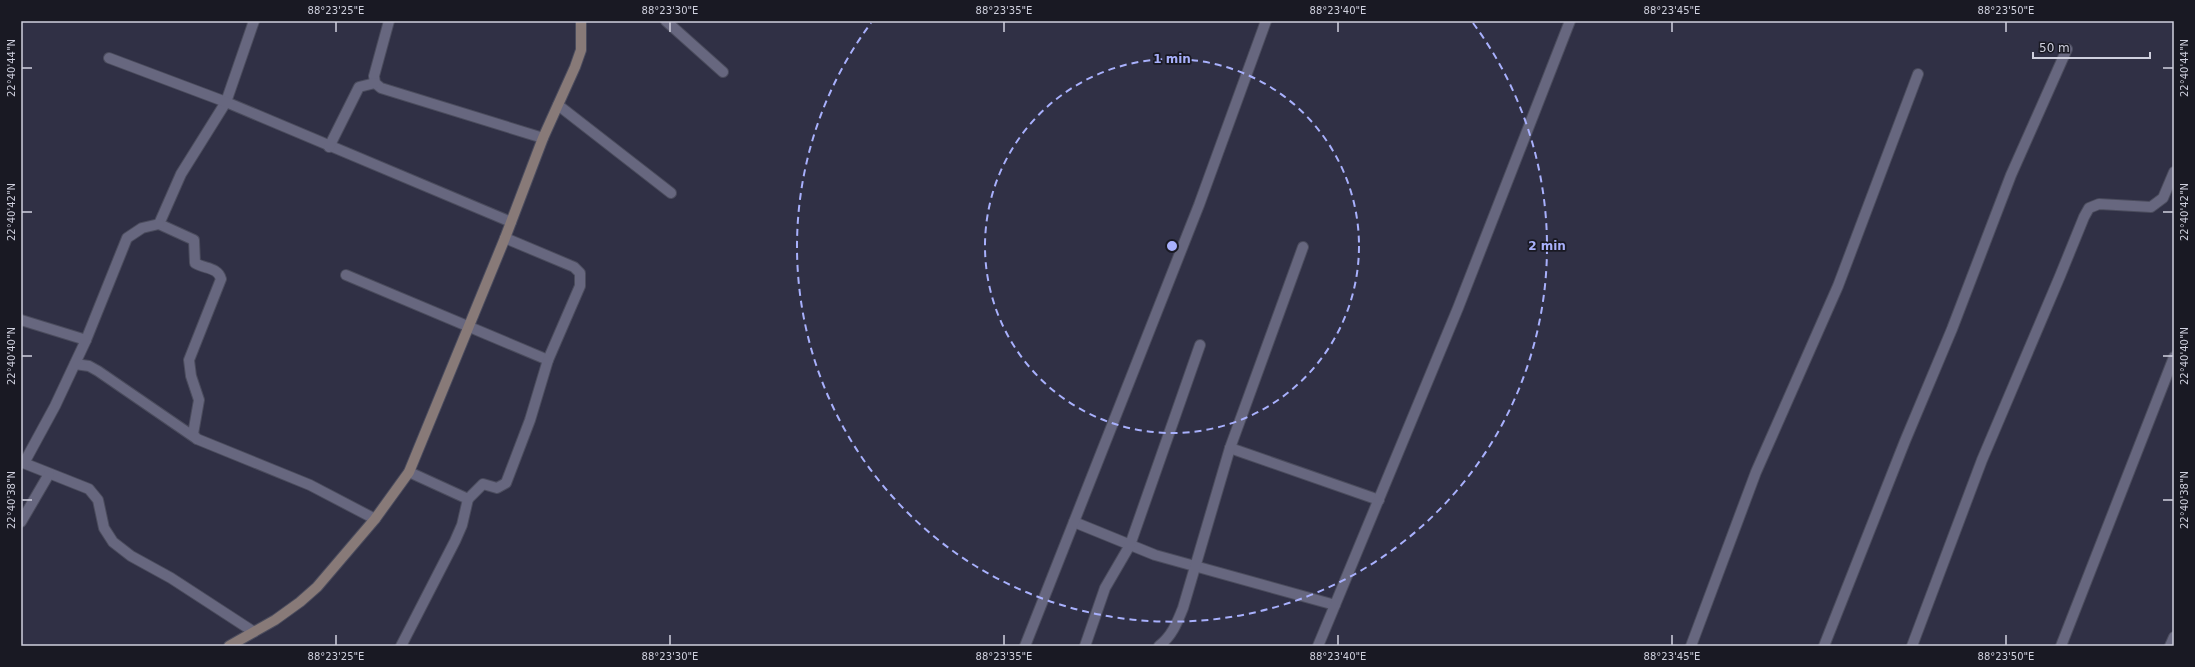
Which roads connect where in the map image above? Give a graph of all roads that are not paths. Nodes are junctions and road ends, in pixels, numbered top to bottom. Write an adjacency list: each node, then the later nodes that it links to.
1 (254, 21): 12 (street)
2 (389, 21): 11 (street)
3 (581, 21): 13 (street)
4 (666, 21): 9 (street)
5 (1266, 21): 39 (street)
6 (1570, 21): 36 (street)
7 (2067, 48): 52 (street)
8 (108, 58): 12 (street)
9 (723, 72)
10 (1918, 74): 51 (street)
11 (375, 83): 14 (street); 15 (street)
12 (226, 102): 15 (street); 19 (street)
13 (558, 105): 14 (street); 17 (street)
14 (543, 138): 18 (street)
15 (329, 147): 18 (street)
16 (2174, 172): 53 (street)
17 (671, 193)
18 (511, 222): 20 (street)
19 (159, 224): 25 (street); 30 (street)
20 (505, 238): 24 (street); 28 (street)
21 (1303, 247): 31 (street)
22 (346, 275): 24 (street)
23 (21, 320): 25 (street)
24 (469, 327): 28 (street); 33 (street)
25 (86, 340): 29 (street)
26 (1200, 344): 40 (street)
27 (2174, 357): 54 (street)
28 (548, 360): 35 (street)
29 (75, 364): 30 (street); 32 (street)
30 (197, 439): 37 (street)
31 (1230, 448): 36 (street); 41 (street)
32 (22, 463): 34 (street)
33 (408, 472): 35 (street); 37 (street)
34 (49, 474): 38 (street); 43 (street)
35 (468, 499): 46 (street)
36 (1379, 500): 42 (street)
37 (375, 519): 43 (street)
38 (21, 522)
39 (1074, 522): 40 (street); 47 (street)
40 (1130, 545): 41 (street); 48 (street)
41 (1196, 567): 42 (street); 49 (street)
42 (1335, 605): 50 (street)
43 (254, 632): 45 (street)
44 (2174, 637): 55 (street)
45 (229, 646)
46 (401, 646)
47 (1025, 646)
48 (1085, 646)
49 (1159, 646)
50 (1318, 646)
51 (1691, 646)
52 (1824, 646)
53 (1912, 646)
54 (2061, 646)
55 (2170, 646)

